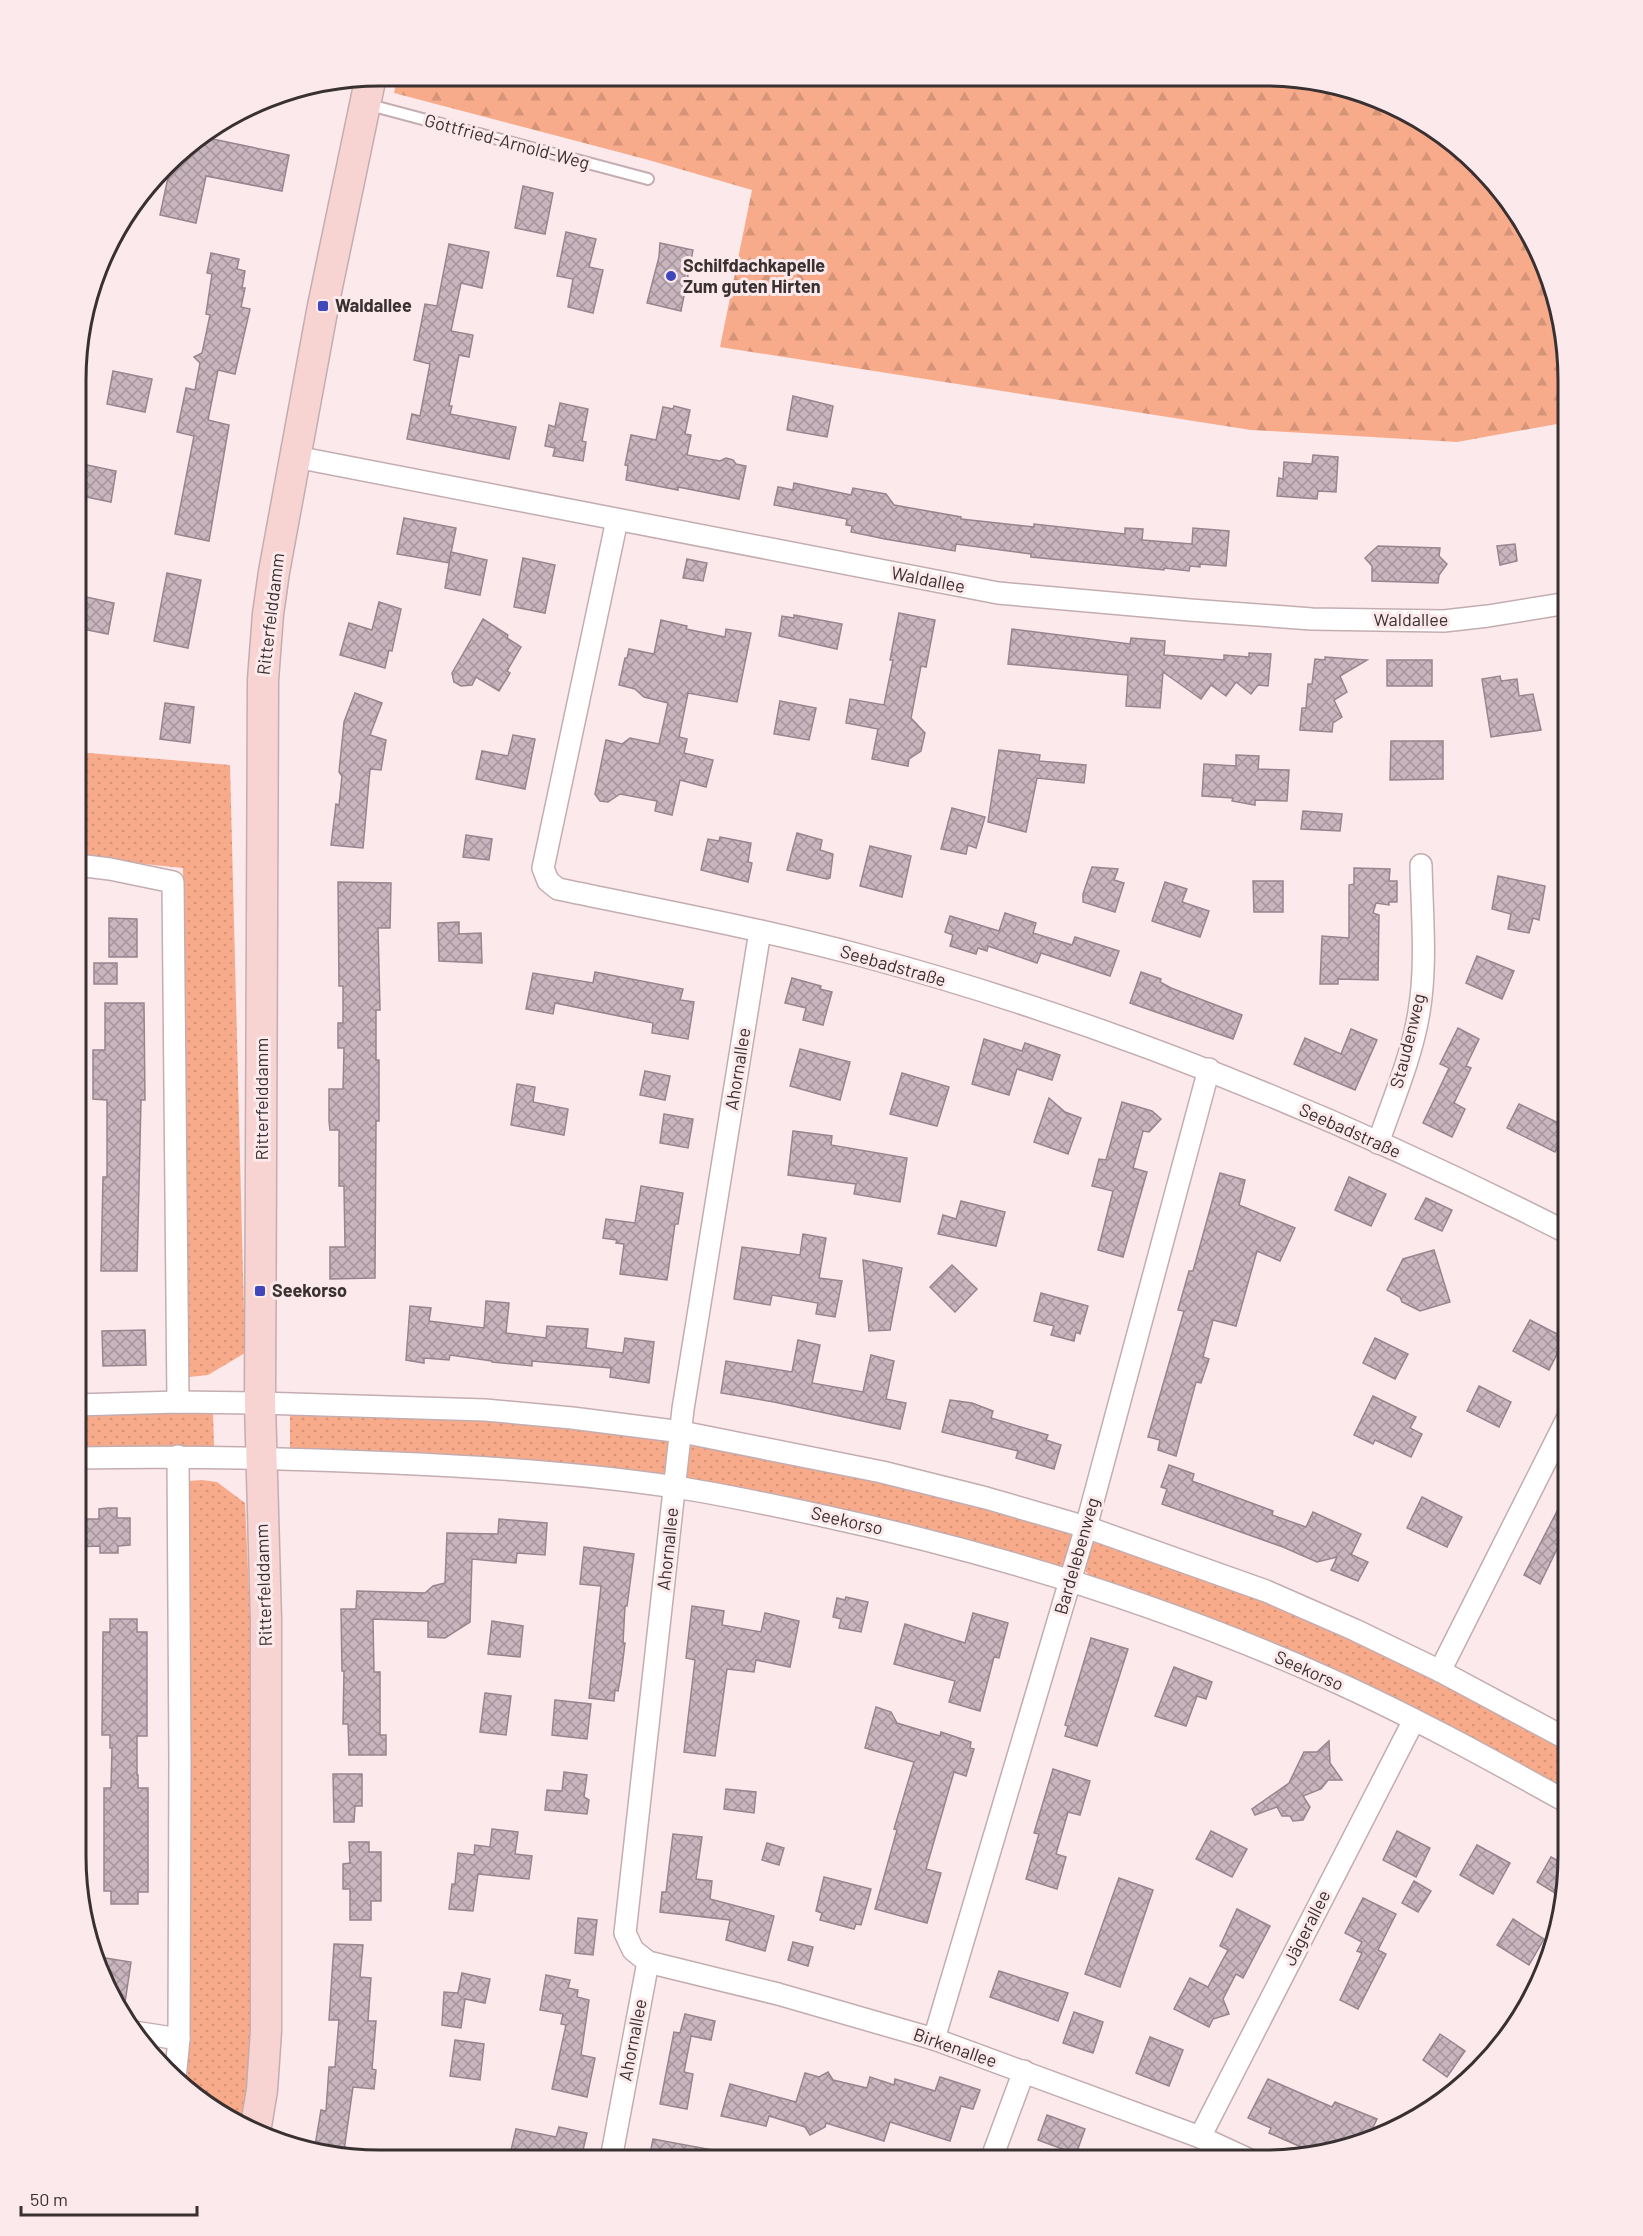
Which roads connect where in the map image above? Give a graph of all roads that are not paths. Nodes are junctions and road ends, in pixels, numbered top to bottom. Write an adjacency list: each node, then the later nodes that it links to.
1 (368, 90): 2 (lane, Gottfried-Arnold-Weg); 3 (main road, Ritterfelddamm)
2 (648, 179)
3 (296, 457): 4 (street, Waldallee); 13 (main road, Ritterfelddamm)
4 (616, 520): 5 (street, Waldallee); 8 (street, Seebadstraße)
5 (1558, 605)
6 (1421, 865): 10 (street, Staudenweg)
7 (86, 867): 12 (street)
8 (760, 932): 9 (street, Seebadstraße); 15 (street, Ahornallee)
9 (1209, 1069): 10 (street, Seebadstraße); 21 (street, Bardelebenweg)
10 (1378, 1143): 11 (street, Seebadstraße)
11 (1558, 1228)
12 (178, 1402): 13 (street); 14 (street)
13 (260, 1403): 15 (street); 18 (main road, Ritterfelddamm)
14 (86, 1404)
15 (682, 1432): 20 (street, Ahornallee); 21 (street)
16 (1558, 1437): 23 (street)
17 (178, 1456): 18 (street, Seekorso); 19 (street, Seekorso); 29 (street)
18 (260, 1457): 20 (street, Seekorso); 33 (main road, Ritterfelddamm)
19 (86, 1458)
20 (675, 1487): 22 (street, Seekorso); 27 (street, Ahornallee)
21 (1086, 1527): 22 (street, Bardelebenweg); 23 (street)
22 (1070, 1580): 24 (street, Seekorso); 30 (street, Bardelebenweg)
23 (1440, 1671): 25 (street)
24 (1414, 1720): 26 (street, Seekorso); 34 (street, Jägerallee)
25 (1558, 1734)
26 (1558, 1797)
27 (648, 1962): 30 (street, Birkenallee); 35 (street, Ahornallee)
28 (145, 2034): 29 (street)
29 (179, 2039): 31 (street)
30 (934, 2039): 32 (street, Birkenallee)
31 (176, 2068)
32 (1024, 2071): 34 (street, Birkenallee); 36 (street)
33 (256, 2123)
34 (1200, 2137): 37 (street, Birkenallee)
35 (613, 2150)
36 (995, 2150)
37 (1228, 2150)

